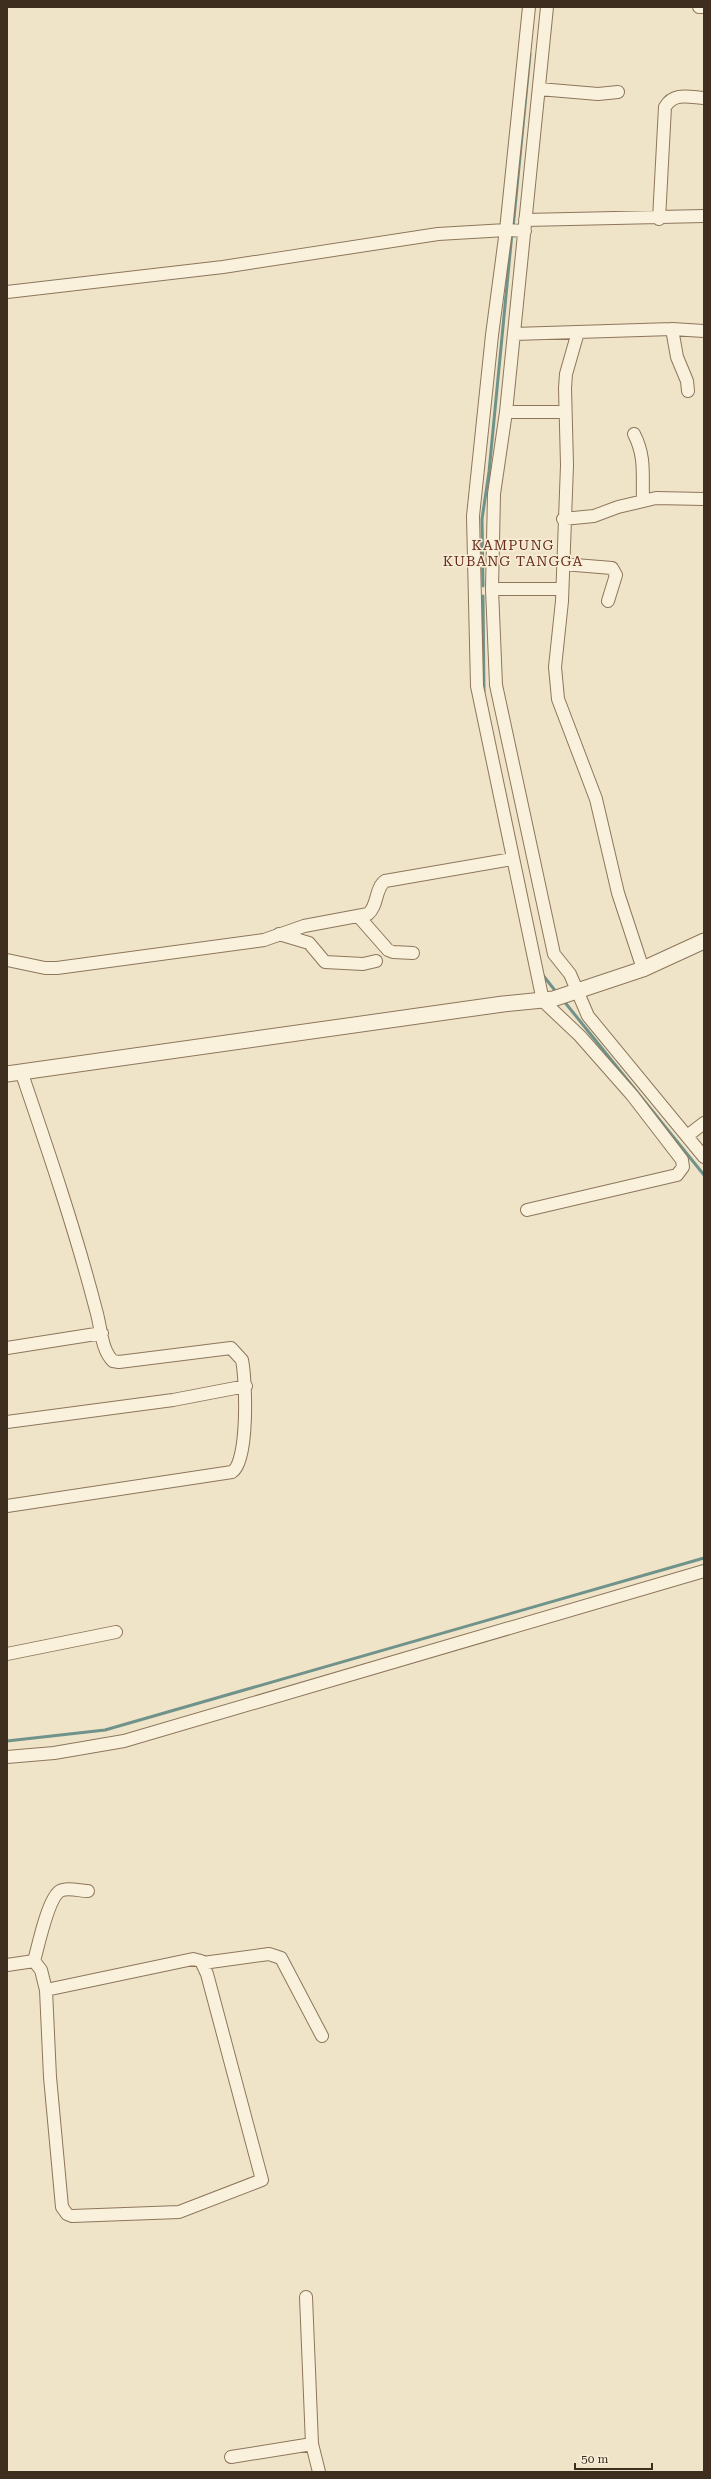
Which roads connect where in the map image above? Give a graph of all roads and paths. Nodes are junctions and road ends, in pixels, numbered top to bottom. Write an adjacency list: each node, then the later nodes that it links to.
1 (529, 7): 10 (street)
2 (547, 7): 5 (street)
3 (699, 7): 4 (street)
4 (704, 7)
5 (539, 89): 6 (street); 10 (street)
6 (618, 92)
7 (704, 98): 9 (street)
8 (704, 216): 9 (street)
9 (659, 219): 10 (street)
10 (517, 229): 11 (street); 15 (street); 23 (street)
11 (7, 292)
12 (672, 329): 13 (street); 14 (street); 16 (street)
13 (704, 331)
14 (578, 332): 15 (street); 18 (street)
15 (514, 334): 17 (street)
16 (688, 391)
17 (506, 412): 18 (street); 20 (street)
18 (565, 412): 24 (street)
19 (634, 434): 22 (street)
20 (492, 496): 23 (street); 26 (street)
21 (704, 499): 22 (street)
22 (643, 500): 24 (street)
23 (473, 516): 29 (street)
24 (563, 519): 25 (street)
25 (563, 564): 27 (street); 28 (street)
26 (492, 589): 27 (street); 37 (street)
27 (562, 589): 36 (street)
28 (608, 601)
29 (512, 859): 30 (street); 38 (street)
30 (359, 917): 31 (street); 33 (street)
31 (279, 934): 34 (street); 35 (street)
32 (704, 941): 36 (street)
33 (413, 953)
34 (7, 960)
35 (376, 961)
36 (643, 969): 37 (street)
37 (574, 992): 38 (street); 41 (street)
38 (548, 1000): 39 (street); 43 (street)
39 (14, 1072): 44 (street)
40 (704, 1123): 41 (street)
41 (687, 1136): 42 (street)
42 (704, 1157)
43 (527, 1210)
44 (102, 1333): 45 (street); 46 (street)
45 (7, 1348)
46 (246, 1386): 47 (street); 48 (street)
47 (7, 1422)
48 (7, 1506)
49 (704, 1571): 52 (street)
50 (116, 1632): 51 (street)
51 (7, 1654)
52 (7, 1757)
53 (88, 1891): 54 (street)
54 (34, 1961): 56 (street); 57 (street)
55 (204, 1963): 57 (street); 57 (street); 58 (street)
56 (7, 1965)
57 (46, 1990)
58 (322, 2036)
59 (306, 2298): 60 (street)
60 (312, 2444): 61 (street); 62 (street)
61 (232, 2457)
62 (319, 2472)

